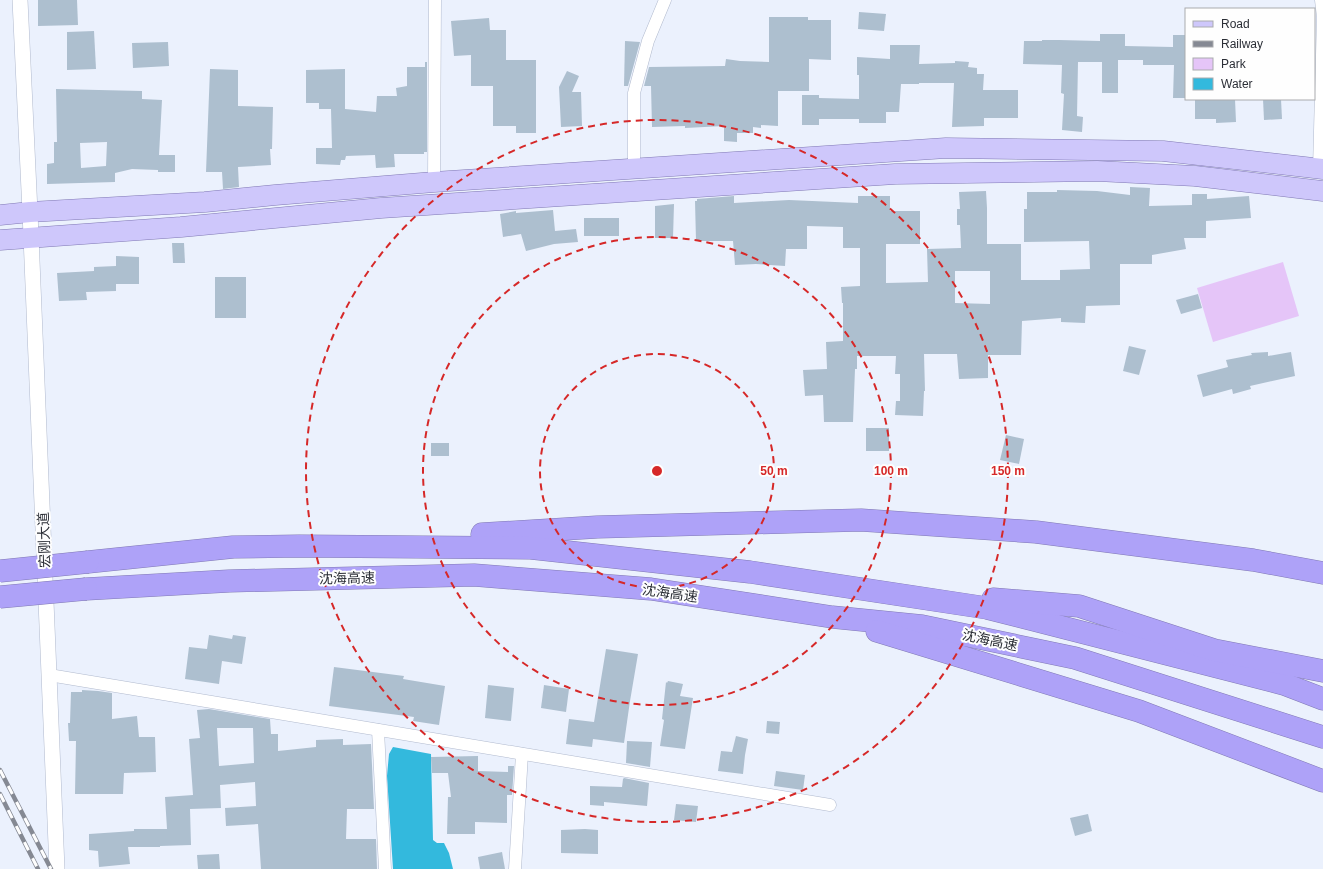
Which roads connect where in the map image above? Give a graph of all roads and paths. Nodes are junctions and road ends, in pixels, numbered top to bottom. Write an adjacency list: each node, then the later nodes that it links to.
1 (20, 0): 10 (street, 宏刚大道)
2 (435, 0): 8 (street)
3 (665, 0): 7 (street)
4 (1321, 0): 5 (street)
5 (1323, 17): 6 (street)
6 (1321, 169): 7 (main road)
7 (634, 170): 8 (main road)
8 (434, 182): 10 (main road)
9 (1323, 191): 12 (main road)
10 (30, 212): 11 (main road); 12 (street, 宏刚大道)
11 (0, 215)
12 (31, 238): 13 (main road); 21 (street, 宏刚大道)
13 (0, 240)
14 (299, 546): 15 (highway, 沈海高速, bridge); 16 (highway); 17 (highway, 沈海高速)
15 (0, 571)
16 (1323, 573)
17 (838, 586): 20 (highway); 22 (highway, 沈海高速)
18 (0, 597): 19 (highway, 沈海高速, bridge)
19 (832, 617): 24 (highway, 沈海高速); 26 (highway)
20 (1323, 671)
21 (49, 675): 23 (street); 28 (street, 宏刚大道)
22 (1323, 699)
23 (378, 730): 25 (street); 29 (street)
24 (1323, 737)
25 (522, 754): 27 (street); 30 (street)
26 (1323, 781)
27 (830, 805)
28 (57, 869)
29 (385, 869)
30 (515, 869)

